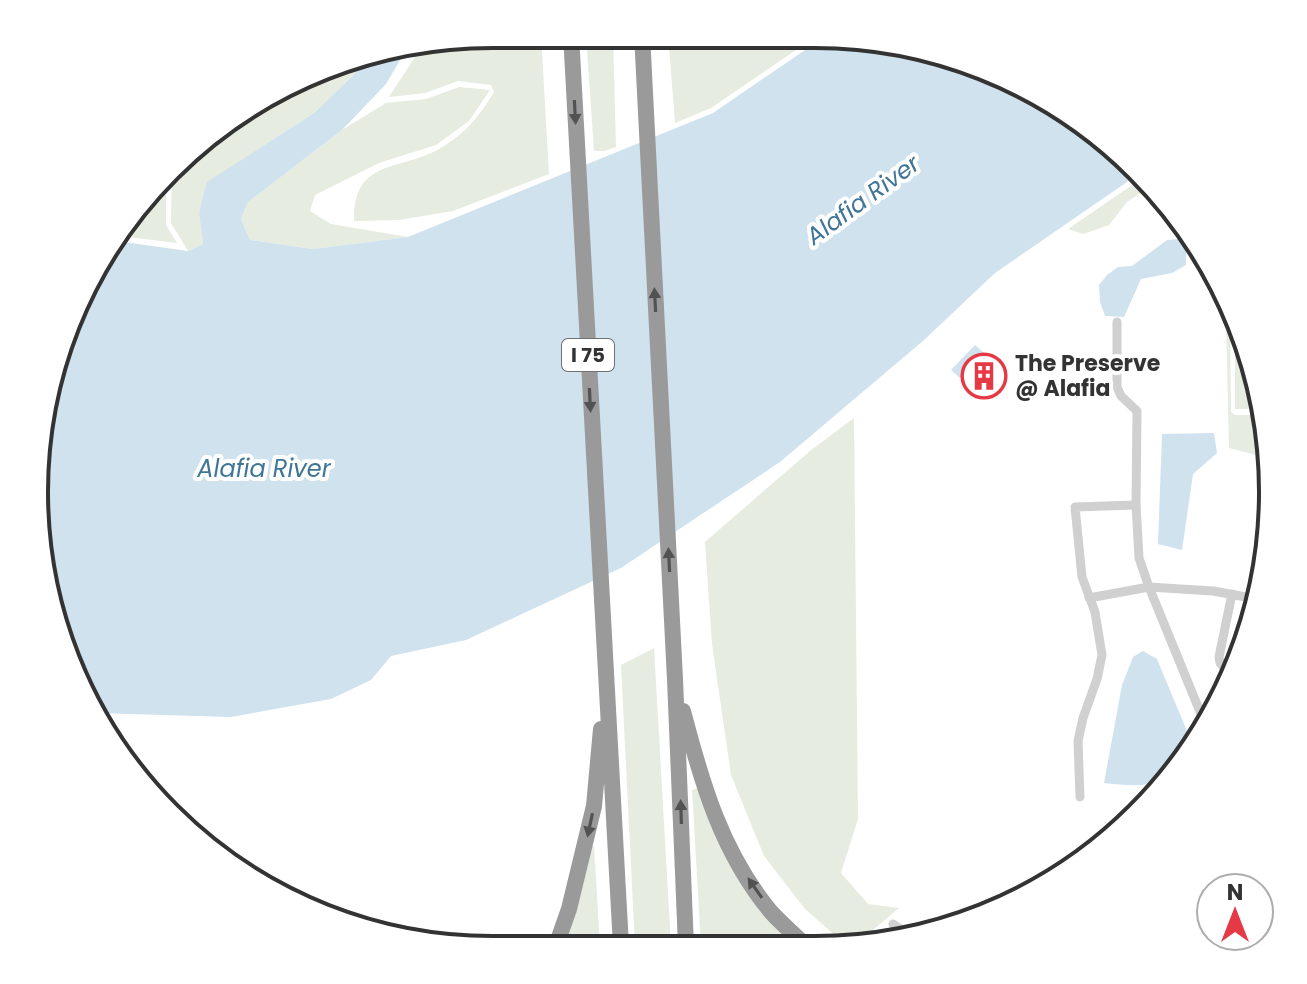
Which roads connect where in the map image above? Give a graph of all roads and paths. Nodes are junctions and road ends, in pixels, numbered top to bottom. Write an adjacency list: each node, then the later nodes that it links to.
1 (572, 48): 11 (highway, I 75, one-way to 11)
2 (643, 48): 10 (highway, one-way to 2)
3 (1117, 322): 4 (street)
4 (1136, 505): 5 (street); 8 (street)
5 (1149, 587): 6 (street); 8 (street); 12 (street)
6 (1232, 594): 7 (street); 9 (street)
7 (1246, 597)
8 (1089, 598): 13 (street)
9 (1223, 666)
10 (675, 679): 18 (highway, one-way to 10); 19 (highway, one-way to 10)
11 (605, 684): 16 (highway, one-way to 16); 17 (highway, I 75)
12 (1201, 713)
13 (1080, 797)
14 (893, 924): 15 (street)
15 (898, 928)
16 (560, 936)
17 (620, 936)
18 (686, 936)
19 (796, 936)

